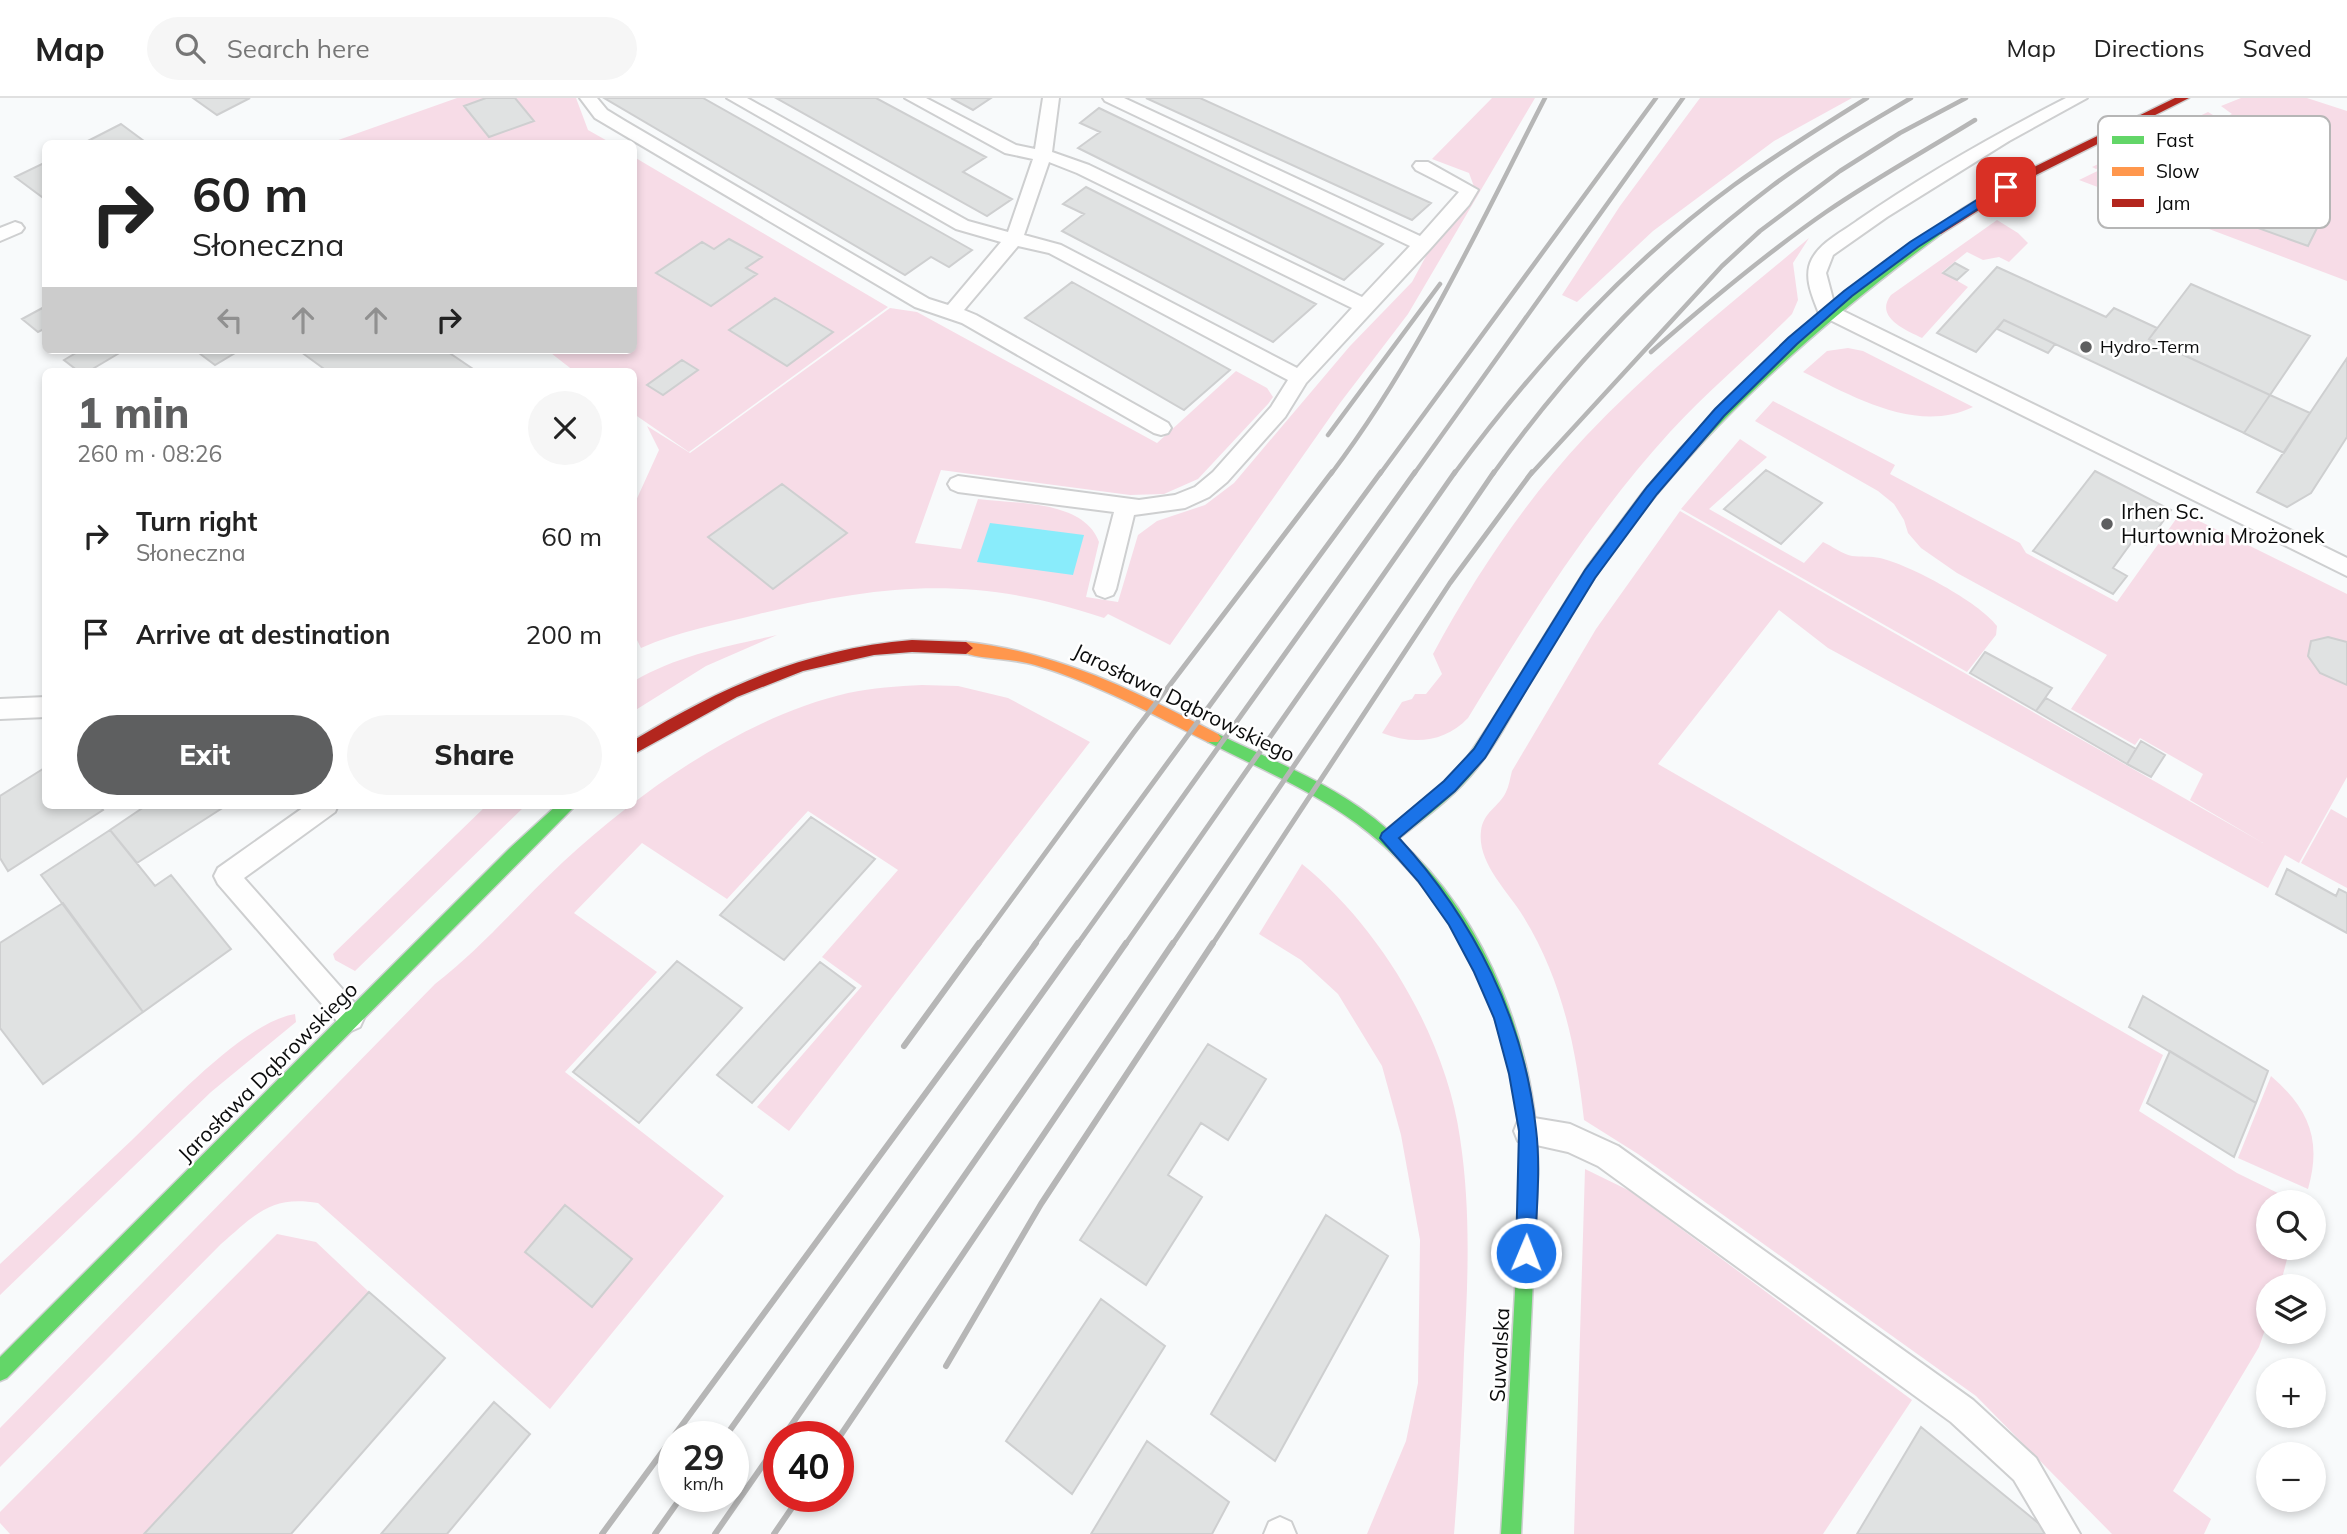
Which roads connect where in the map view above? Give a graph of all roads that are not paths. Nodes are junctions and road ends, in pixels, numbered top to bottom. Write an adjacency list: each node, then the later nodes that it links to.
1 (588, 98): 16 (lane)
2 (735, 98): 12 (lane)
3 (913, 98): 10 (lane)
4 (1051, 98): 10 (lane)
5 (1111, 98): 13 (lane)
6 (2079, 98): 15 (lane)
7 (2184, 98): 8 (street)
8 (2145, 116)
9 (2098, 138): 15 (street)
10 (1043, 156): 12 (lane); 14 (lane)
11 (1422, 166): 13 (lane)
12 (1014, 239): 16 (lane); 17 (lane)
13 (1424, 245): 14 (lane)
14 (1364, 306): 17 (lane)
15 (1827, 311): 21 (lane); 28 (street)
16 (952, 312): 18 (lane)
17 (1299, 378): 20 (lane)
18 (1161, 428)
19 (958, 484): 20 (lane)
20 (1126, 506): 22 (lane)
21 (2347, 568)
22 (1105, 589)
23 (42, 708): 24 (lane)
24 (0, 709)
25 (637, 746): 28 (street, Jarosława Dąbrowskiego)
26 (320, 809): 29 (lane)
27 (564, 809): 29 (street, Jarosława Dąbrowskiego)
28 (1388, 838): 30 (street, Suwalska)
29 (351, 1018): 31 (street, Jarosława Dąbrowskiego)
30 (1528, 1131): 32 (street, Suwalska); 33 (lane)
31 (0, 1371)
32 (1511, 1534)
33 (2064, 1534)

